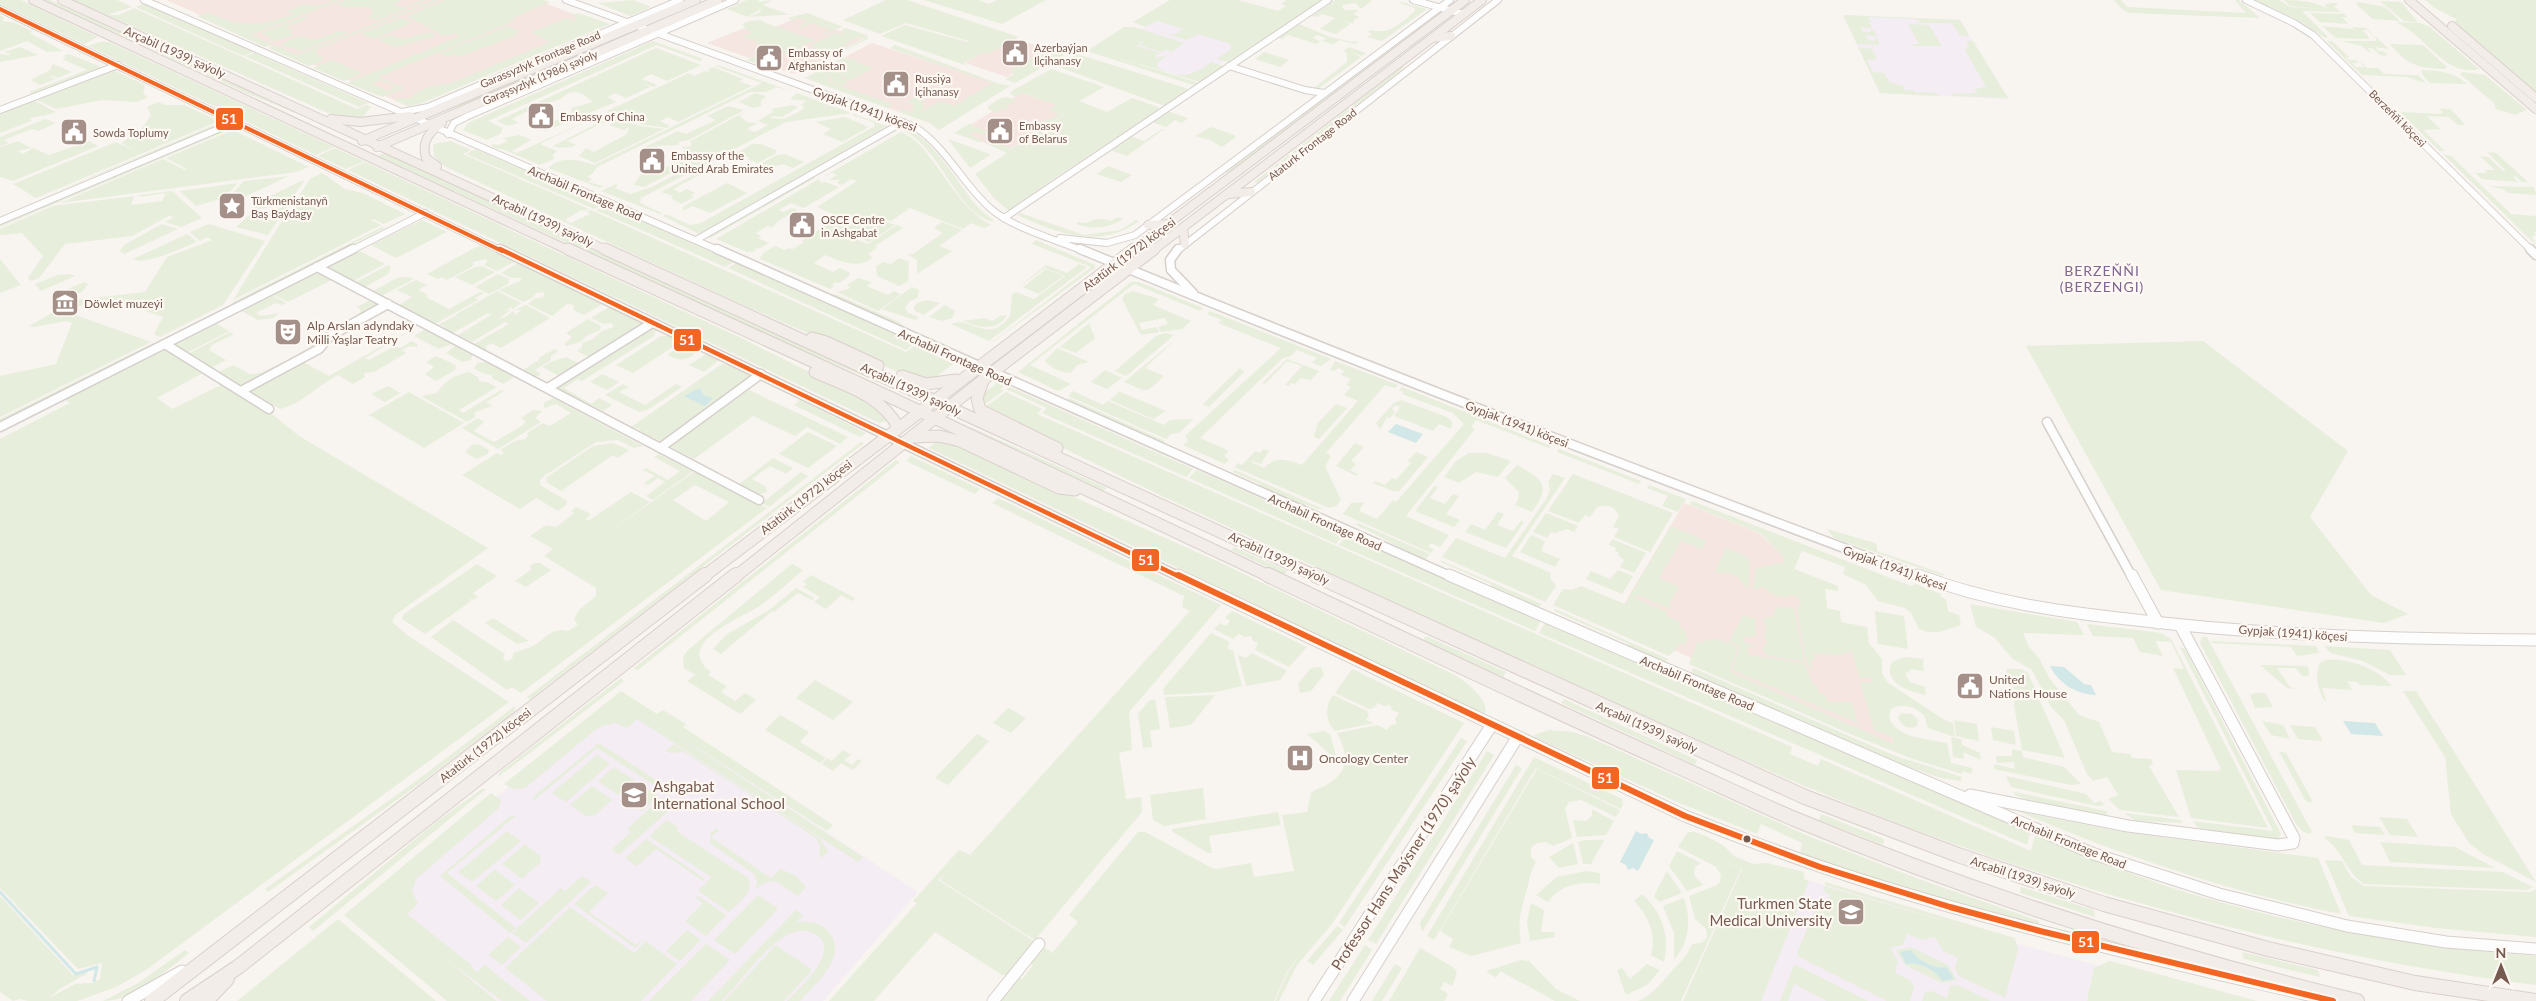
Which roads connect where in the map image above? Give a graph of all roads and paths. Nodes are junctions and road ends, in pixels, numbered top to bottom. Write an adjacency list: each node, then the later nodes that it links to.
1 (33, 0): 44 (main road, Arçabil (1939) şaýoly)
2 (62, 0): 35 (main road, Arçabil (1939) şaýoly)
3 (144, 0): 34 (street, Archabil Frontage Road)
4 (566, 0): 20 (street, Gypjak (1941) köçesi)
5 (680, 0): 20 (street, Garassyzlyk Frontage Road)
6 (696, 0): 21 (main road, Garaşsyzlyk (1986) şaýoly)
7 (718, 0): 22 (main road, Garaşsyzlyk (1986) şaýoly)
8 (735, 0): 23 (street, Garassyzlyk Frontage Road)
9 (1328, 0): 28 (street)
10 (1413, 0): 17 (street)
11 (1464, 0): 16 (street); 17 (main road, Atatürk (1972) köçesi)
12 (1498, 0): 24 (street, Ataturk Frontage Road)
13 (2246, 0): 58 (street, Berzeňňi köçesi)
14 (2409, 0): 32 (main road)
15 (2420, 0): 31 (main road)
16 (1480, 2): 19 (main road, Atatürk (1972) köçesi)
17 (1447, 6): 19 (street); 30 (street); 52 (main road, Atatürk (1972) köçesi)
18 (0, 9): 27 (street)
19 (1463, 14): 25 (main road, Atatürk (1972) köçesi)
20 (627, 23): 21 (street, Gypjak (1941) köçesi); 34 (street, Garassyzlyk Frontage Road)
21 (636, 26): 22 (street, Gypjak (1941) köçesi); 36 (main road, Garaşsyzlyk (1986) şaýoly)
22 (648, 31): 23 (street, Gypjak (1941) köçesi); 40 (main road, Garaşsyzlyk (1986) şaýoly)
23 (657, 34): 39 (street, Gypjak (1941) köçesi); 41 (street, Garassyzlyk Frontage Road)
24 (1451, 36): 25 (main road); 29 (street, Ataturk Frontage Road)
25 (1431, 39): 26 (main road, Atatürk (1972) köçesi)
26 (1408, 57): 29 (main road); 48 (main road, Atatürk (1972) köçesi)
27 (118, 65): 33 (street); 38 (street)
28 (1229, 66): 30 (street); 50 (street)
29 (1408, 69): 47 (street, Ataturk Frontage Road)
30 (1324, 94): 53 (street)
31 (2536, 98)
32 (2536, 109)
33 (0, 110)
34 (399, 112): 36 (street, Archabil Frontage Road); 37 (main road)
35 (312, 114): 37 (main road); 42 (main road, Arçabil (1939) şaýoly)
36 (413, 117): 37 (main road); 40 (street, Archabil Frontage Road); 42 (main road)
37 (383, 120)
38 (235, 122): 49 (street); 51 (street)
39 (903, 122): 50 (street, Gypjak (1941) köçesi); 56 (street)
40 (431, 126): 41 (street, Archabil Frontage Road); 43 (main road); 46 (main road)
41 (448, 134): 56 (street, Archabil Frontage Road)
42 (366, 139): 43 (main road, Arçabil (1939) şaýoly); 44 (main road)
43 (380, 145): 45 (main road); 46 (main road, Arçabil (1939) şaýoly)
44 (349, 147): 45 (main road, Arçabil (1939) şaýoly)
45 (362, 153): 66 (main road, Arçabil (1939) şaýoly)
46 (447, 176): 65 (main road, Arçabil (1939) şaýoly)
47 (1251, 192): 48 (main road); 57 (street, Ataturk Frontage Road)
48 (1230, 194): 54 (main road, Atatürk (1972) köçesi)
49 (425, 213): 60 (street); 64 (street)
50 (1004, 218): 55 (street, Gypjak (1941) köçesi)
51 (0, 221)
52 (1169, 224): 53 (main road); 59 (main road, Atatürk (1972) köçesi)
53 (1148, 225): 55 (street)
54 (1183, 229): 57 (main road); 61 (main road, Atatürk (1972) köçesi)
55 (1044, 235): 59 (street, Gypjak (1941) köçesi)
56 (696, 240): 68 (street, Archabil Frontage Road)
57 (1185, 244): 62 (street, Ataturk Frontage Road)
58 (2536, 255)
59 (1115, 264): 61 (street, Gypjak (1941) köçesi); 68 (main road, Atatürk (1972) köçesi)
60 (317, 267): 63 (street); 67 (street)
61 (1129, 270): 62 (street, Gypjak (1941) köçesi); 69 (main road, Atatürk (1972) köçesi)
62 (1201, 299): 89 (street, Gypjak (1941) köçesi)
63 (388, 304): 73 (street); 74 (street)
64 (652, 323): 70 (street); 73 (street)
65 (778, 329): 71 (main road); 75 (main road, Arçabil (1939) şaýoly)
66 (764, 341): 78 (main road, Arçabil (1939) şaýoly); 82 (main road)
67 (165, 344): 74 (street); 81 (street)
68 (978, 367): 69 (street, Archabil Frontage Road); 71 (main road, Atatürk (1972) köçesi)
69 (993, 372): 72 (main road, Atatürk (1972) köçesi); 94 (street, Archabil Frontage Road)
70 (762, 374): 83 (street); 85 (street)
71 (965, 376): 75 (main road, Atatürk (1972) köçesi)
72 (984, 380): 76 (main road, Atatürk (1972) köçesi); 86 (main road)
73 (548, 388): 85 (street)
74 (241, 391): 77 (street)
75 (934, 400): 76 (main road, Arçabil (1939) şaýoly); 78 (main road, Atatürk (1972) köçesi)
76 (950, 408): 79 (main road, Atatürk (1972) köçesi); 86 (main road, Arçabil (1939) şaýoly)
77 (269, 409)
78 (918, 411): 79 (main road, Arçabil (1939) şaýoly); 82 (main road, Atatürk (1972) köçesi)
79 (935, 420): 84 (main road, Atatürk (1972) köçesi); 87 (main road, Arçabil (1939) şaýoly)
80 (2047, 422): 89 (street)
81 (0, 427)
82 (898, 427): 83 (main road, Atatürk (1972) köçesi)
83 (887, 435): 84 (street); 97 (main road, Atatürk (1972) köçesi)
84 (909, 440): 87 (main road); 92 (street); 98 (main road, Atatürk (1972) köçesi)
85 (660, 448): 88 (street)
86 (1102, 477): 108 (main road, Arçabil (1939) şaýoly)
87 (1087, 492): 107 (main road, Arçabil (1939) şaýoly)
88 (759, 500)
89 (2158, 624): 90 (street, Gypjak (1941) köçesi)
90 (2181, 627): 91 (street, Gypjak (1941) köçesi); 94 (street)
91 (2536, 640)
92 (1491, 726): 93 (street); 104 (street, Professor Hans Maýsner (1970) şaýoly)
93 (1517, 738): 105 (street); 106 (street)
94 (1951, 790): 96 (street, Archabil Frontage Road)
95 (1039, 944): 103 (street)
96 (2536, 949)
97 (213, 954): 99 (street); 100 (main road, Atatürk (1972) köçesi)
98 (238, 967): 101 (main road, Atatürk (1972) köçesi); 102 (main road)
99 (128, 1001)
100 (152, 1001)
101 (187, 1001)
102 (206, 1001)
103 (993, 1001)
104 (1314, 1001)
105 (1353, 1001)
106 (2333, 1001)
107 (2357, 1001)
108 (2536, 1001)

